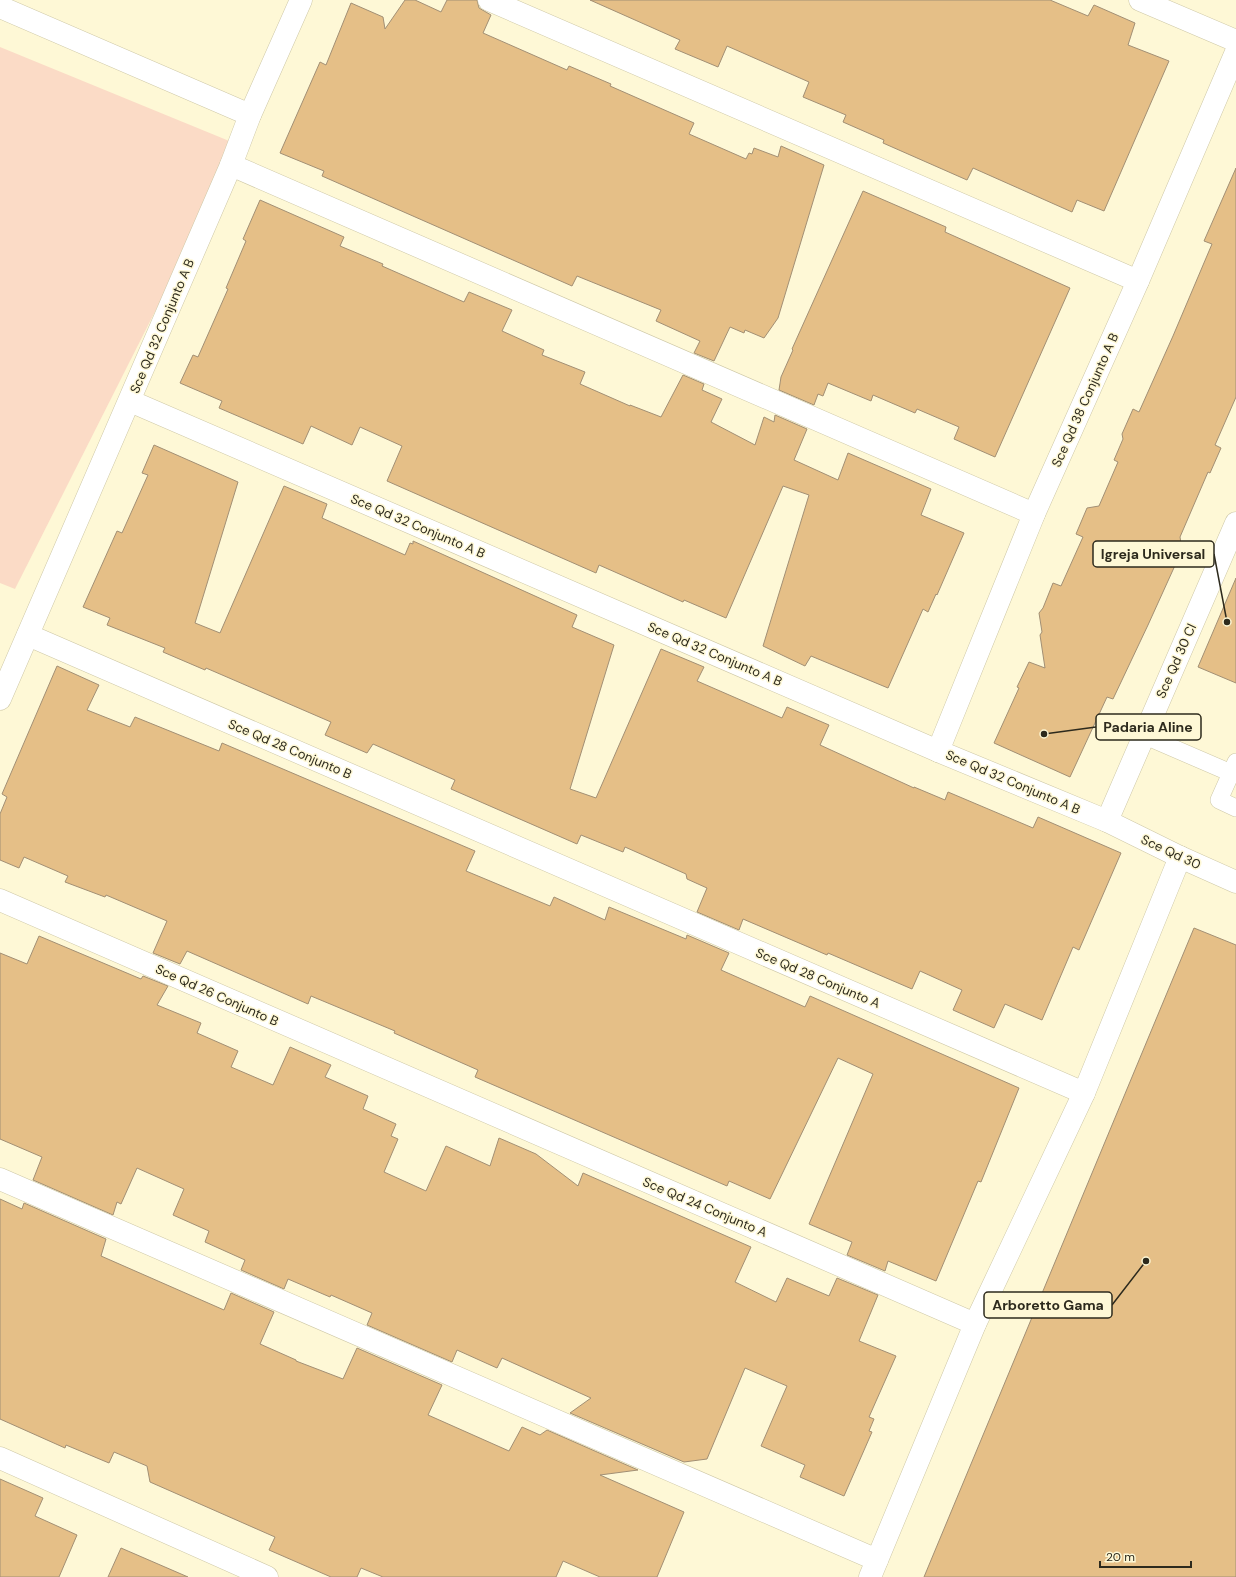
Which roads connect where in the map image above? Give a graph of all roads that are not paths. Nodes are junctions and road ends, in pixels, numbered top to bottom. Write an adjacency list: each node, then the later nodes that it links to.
1 (301, 0): 7 (street, Sce Qd 32 Conjunto A B)
2 (489, 0): 9 (street)
3 (1140, 0): 5 (street)
4 (0, 7): 7 (street)
5 (1236, 41)
6 (1236, 52): 9 (street, Sce Qd 38 Conjunto A B)
7 (250, 115): 8 (street, Sce Qd 32 Conjunto A B)
8 (231, 165): 10 (street, Sce Qd 32 Conjunto A B); 11 (street)
9 (1138, 281): 11 (street, Sce Qd 38 Conjunto A B)
10 (130, 401): 13 (street); 16 (street, Sce Qd 32 Conjunto A B)
11 (1034, 514): 16 (street, Sce Qd 38 Conjunto A B)
12 (1236, 523): 15 (street, Sce Qd 30 Cl)
13 (28, 636): 14 (street); 21 (street, Sce Qd 28 Conjunto B)
14 (0, 699)
15 (1143, 736): 17 (lane); 19 (street, Sce Qd 30 Cl)
16 (938, 750): 19 (street, Sce Qd 32 Conjunto A B)
17 (1234, 767): 18 (lane)
18 (1236, 808)
19 (1107, 821): 20 (street, Sce Qd 30)
20 (1180, 857): 22 (street, Sce Qd 30); 25 (street)
21 (552, 862): 25 (street, Sce Qd 28 Conjunto A)
22 (1236, 882)
23 (0, 900): 24 (street, Sce Qd 26 Conjunto B)
24 (434, 1089): 27 (street, Sce Qd 24 Conjunto A)
25 (1084, 1093): 27 (street)
26 (0, 1179): 29 (street)
27 (975, 1324): 29 (street)
28 (0, 1458): 30 (street)
29 (874, 1568)
30 (267, 1577)

